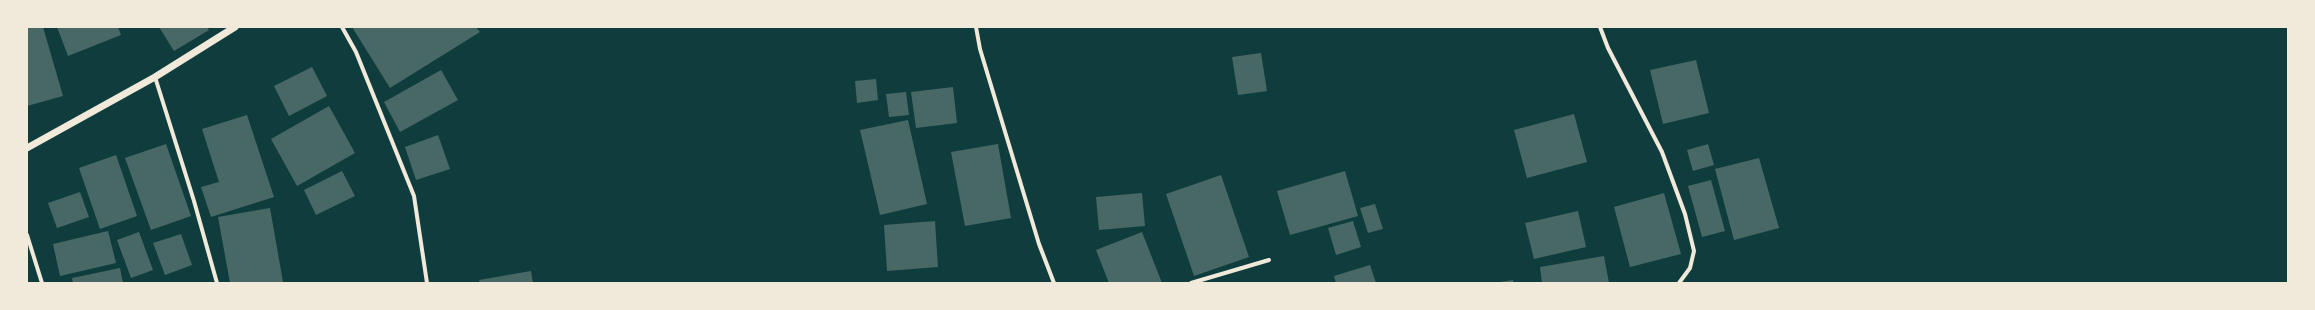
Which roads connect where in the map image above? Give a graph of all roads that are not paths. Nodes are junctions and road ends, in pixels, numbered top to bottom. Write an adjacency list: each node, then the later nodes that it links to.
1 (235, 27): 5 (street)
2 (342, 27): 11 (street)
3 (976, 27): 12 (street)
4 (1600, 27): 14 (street)
5 (155, 76): 6 (street); 10 (street)
6 (27, 148)
7 (27, 235): 9 (street)
8 (1269, 260): 13 (street)
9 (42, 283)
10 (217, 283)
11 (428, 283)
12 (1054, 283)
13 (1191, 283)
14 (1679, 283)

